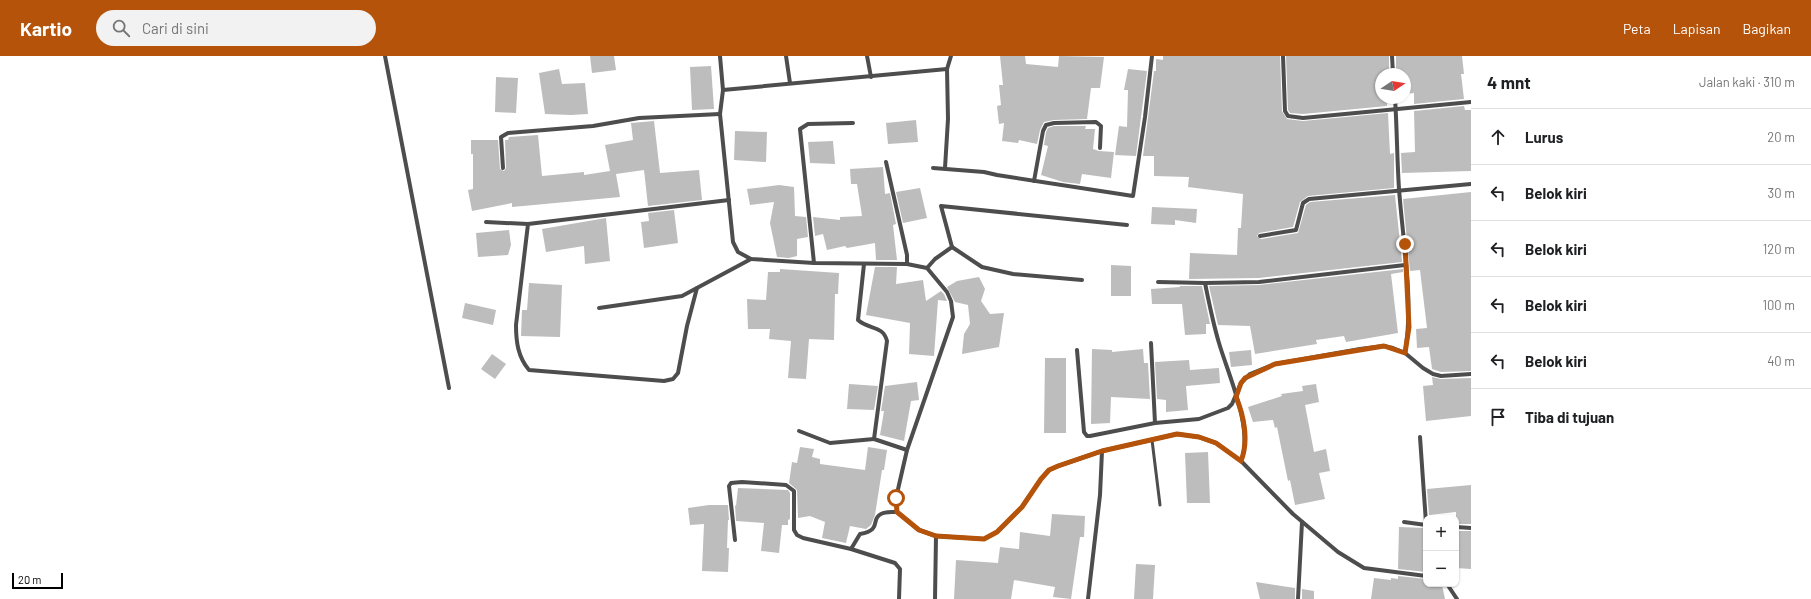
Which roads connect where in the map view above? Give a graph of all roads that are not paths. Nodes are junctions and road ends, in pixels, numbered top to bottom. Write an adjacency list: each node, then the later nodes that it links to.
1 (385, 56): 48 (street)
2 (720, 56): 13 (street)
3 (786, 56): 12 (street)
4 (867, 56): 11 (street)
5 (951, 56): 10 (street)
6 (1152, 56): 24 (street)
7 (1283, 56): 16 (street)
8 (1392, 56): 9 (street)
9 (1393, 68)
10 (947, 69): 11 (street); 23 (street)
11 (870, 77): 12 (street)
12 (790, 83): 13 (street)
13 (723, 90): 17 (street)
14 (1471, 102): 16 (street)
15 (1396, 104): 16 (street)
16 (1396, 110): 26 (street)
17 (720, 114): 21 (street); 27 (street)
18 (852, 123): 34 (street)
19 (1100, 148): 24 (street)
20 (886, 162): 36 (street)
21 (503, 168)
22 (933, 168): 23 (street)
23 (945, 168): 24 (street)
24 (1034, 181)
25 (1471, 184): 26 (street)
26 (1399, 190): 31 (street); 37 (street)
27 (729, 200): 29 (street); 33 (street)
28 (486, 222): 29 (street)
29 (528, 224): 42 (street)
30 (1127, 225): 32 (street)
31 (1260, 236)
32 (952, 247): 38 (street); 39 (street)
33 (751, 258): 34 (street); 42 (street)
34 (814, 263): 35 (street)
35 (864, 264): 36 (street); 53 (street)
36 (907, 264): 38 (street)
37 (1406, 265): 41 (street); 46 (street)
38 (927, 268): 55 (street)
39 (1082, 280)
40 (1158, 282): 41 (street)
41 (1205, 283): 49 (street)
42 (697, 288): 43 (street)
43 (599, 308)
44 (1151, 342): 50 (street)
45 (1077, 350): 50 (street)
46 (1405, 353): 47 (street); 49 (street)
47 (1471, 374)
48 (450, 388)
49 (1236, 397): 50 (street); 57 (street)
50 (1155, 423)
51 (799, 431): 53 (street)
52 (1420, 437): 60 (street)
53 (874, 439): 55 (street)
54 (1152, 440): 56 (street); 57 (street); 58 (lane)
55 (907, 450): 59 (street)
56 (1102, 451): 66 (street); 73 (street)
57 (1241, 461): 61 (street)
58 (1160, 505)
59 (897, 512): 66 (street); 68 (street)
60 (1425, 515)
61 (1302, 522): 69 (street); 74 (street)
62 (1404, 522): 63 (street)
63 (1423, 524)
64 (1459, 527): 65 (street)
65 (1471, 528)
66 (936, 536): 72 (street)
67 (735, 540): 68 (street)
68 (851, 549): 71 (street)
69 (1423, 576)
70 (1449, 587): 75 (street)
71 (899, 599)
72 (935, 599)
73 (1088, 599)
74 (1298, 599)
75 (1457, 599)

